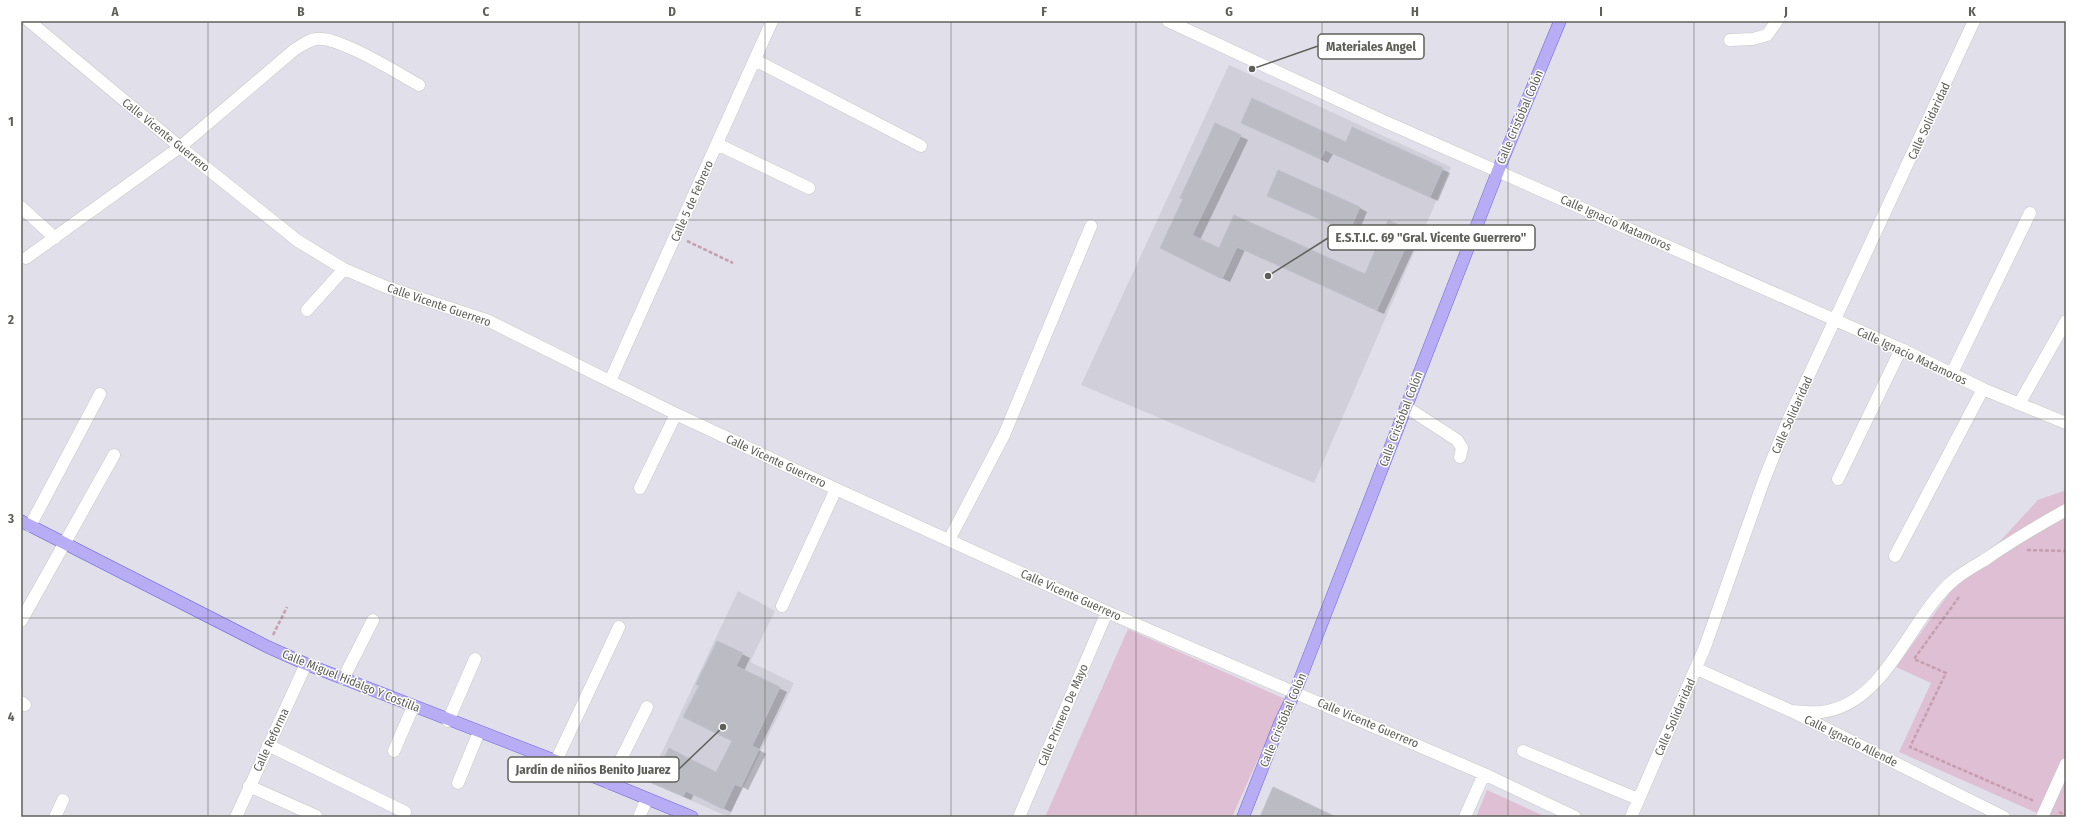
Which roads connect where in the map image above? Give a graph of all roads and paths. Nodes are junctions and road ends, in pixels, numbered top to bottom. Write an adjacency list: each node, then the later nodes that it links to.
1 (29, 21): 12 (street, Calle Vicente Guerrero)
2 (772, 21): 8 (street, Calle 5 de Febrero)
3 (1560, 21): 13 (main road, Calle Cristóbal Colón)
4 (1777, 21): 7 (street)
5 (1974, 21): 24 (street, Calle Solidaridad)
6 (1171, 22): 13 (street, Calle Ignacio Matamoros)
7 (1730, 40)
8 (755, 60): 10 (street, Calle 5 de Febrero); 11 (street)
9 (419, 85): 12 (street)
10 (717, 144): 14 (street); 18 (street, Calle 5 de Febrero)
11 (921, 146)
12 (180, 148): 19 (street); 22 (street, Calle Vicente Guerrero)
13 (1498, 171): 24 (street, Calle Ignacio Matamoros); 32 (main road, Calle Cristóbal Colón)
14 (809, 188)
15 (21, 207): 19 (street)
16 (2030, 212): 27 (street)
17 (1091, 226): 42 (street)
18 (676, 237): 21 (path); 28 (street, Calle 5 de Febrero)
19 (55, 238): 20 (street)
20 (26, 258)
21 (733, 263)
22 (344, 269): 23 (street); 28 (street, Calle Vicente Guerrero)
23 (307, 310)
24 (1835, 320): 26 (street, Calle Ignacio Matamoros); 57 (street, Calle Solidaridad)
25 (2066, 321): 31 (street)
26 (1901, 349): 27 (street, Calle Ignacio Matamoros); 37 (street)
27 (1951, 375): 29 (street, Calle Ignacio Matamoros)
28 (610, 381): 33 (street, Calle Vicente Guerrero)
29 (1983, 389): 31 (street, Calle Ignacio Matamoros); 46 (street)
30 (100, 394): 41 (street)
31 (2019, 404): 34 (street, Calle Ignacio Matamoros)
32 (1406, 408): 36 (street); 59 (main road, Calle Cristóbal Colón)
33 (676, 414): 38 (street); 39 (street, Calle Vicente Guerrero)
34 (2066, 423)
35 (114, 455): 43 (street)
36 (1460, 457)
37 (1838, 479)
38 (640, 488)
39 (836, 489): 42 (street, Calle Vicente Guerrero); 48 (street)
40 (2066, 510): 62 (street)
41 (25, 523): 43 (main road, Calle Miguel Hidalgo Y Costilla)
42 (949, 540): 50 (street, Calle Vicente Guerrero)
43 (65, 544): 52 (street); 54 (main road, Calle Miguel Hidalgo Y Costilla)
44 (2024, 550): 45 (path)
45 (2066, 551)
46 (1895, 556)
47 (1963, 592): 78 (path)
48 (782, 606)
49 (287, 607): 54 (path)
50 (1108, 612): 59 (street, Calle Vicente Guerrero); 85 (street, Calle Primero De Mayo)
51 (373, 620): 58 (street)
52 (21, 621)
53 (619, 627): 68 (street)
54 (268, 647): 56 (main road, Calle Miguel Hidalgo Y Costilla)
55 (475, 659): 63 (street)
56 (306, 664): 58 (main road, Calle Miguel Hidalgo Y Costilla); 65 (street, Calle Reforma)
57 (1697, 669): 62 (street, Calle Ignacio Allende); 75 (street, Calle Solidaridad)
58 (343, 679): 60 (main road, Calle Miguel Hidalgo Y Costilla)
59 (1295, 692): 70 (street, Calle Vicente Guerrero); 86 (main road, Calle Cristóbal Colón)
60 (413, 707): 63 (main road, Calle Miguel Hidalgo Y Costilla); 66 (street)
61 (647, 708): 72 (street)
62 (1791, 711): 90 (street, Calle Ignacio Allende)
63 (448, 721): 64 (main road, Calle Miguel Hidalgo Y Costilla)
64 (479, 732): 68 (main road, Calle Miguel Hidalgo Y Costilla); 71 (street)
65 (268, 745): 73 (street, Calle Reforma); 77 (street)
66 (394, 751)
67 (1523, 751): 75 (street)
68 (556, 761): 72 (main road, Calle Miguel Hidalgo Y Costilla)
69 (2066, 764): 78 (street)
70 (1484, 774): 87 (street); 88 (street, Calle Vicente Guerrero)
71 (458, 783)
72 (609, 783): 74 (main road, Calle Miguel Hidalgo Y Costilla)
73 (249, 786): 80 (street); 82 (street, Calle Reforma)
74 (647, 799): 83 (street); 84 (main road, Calle Miguel Hidalgo Y Costilla)
75 (1638, 799): 89 (street, Calle Solidaridad)
76 (63, 800): 81 (street)
77 (405, 812)
78 (2045, 812): 79 (path)
79 (2066, 815)
80 (316, 816)
81 (55, 817)
82 (236, 817)
83 (639, 817)
84 (692, 817)
85 (1018, 817)
86 (1243, 817)
87 (1466, 817)
88 (1575, 817)
89 (1631, 817)
90 (2004, 817)

